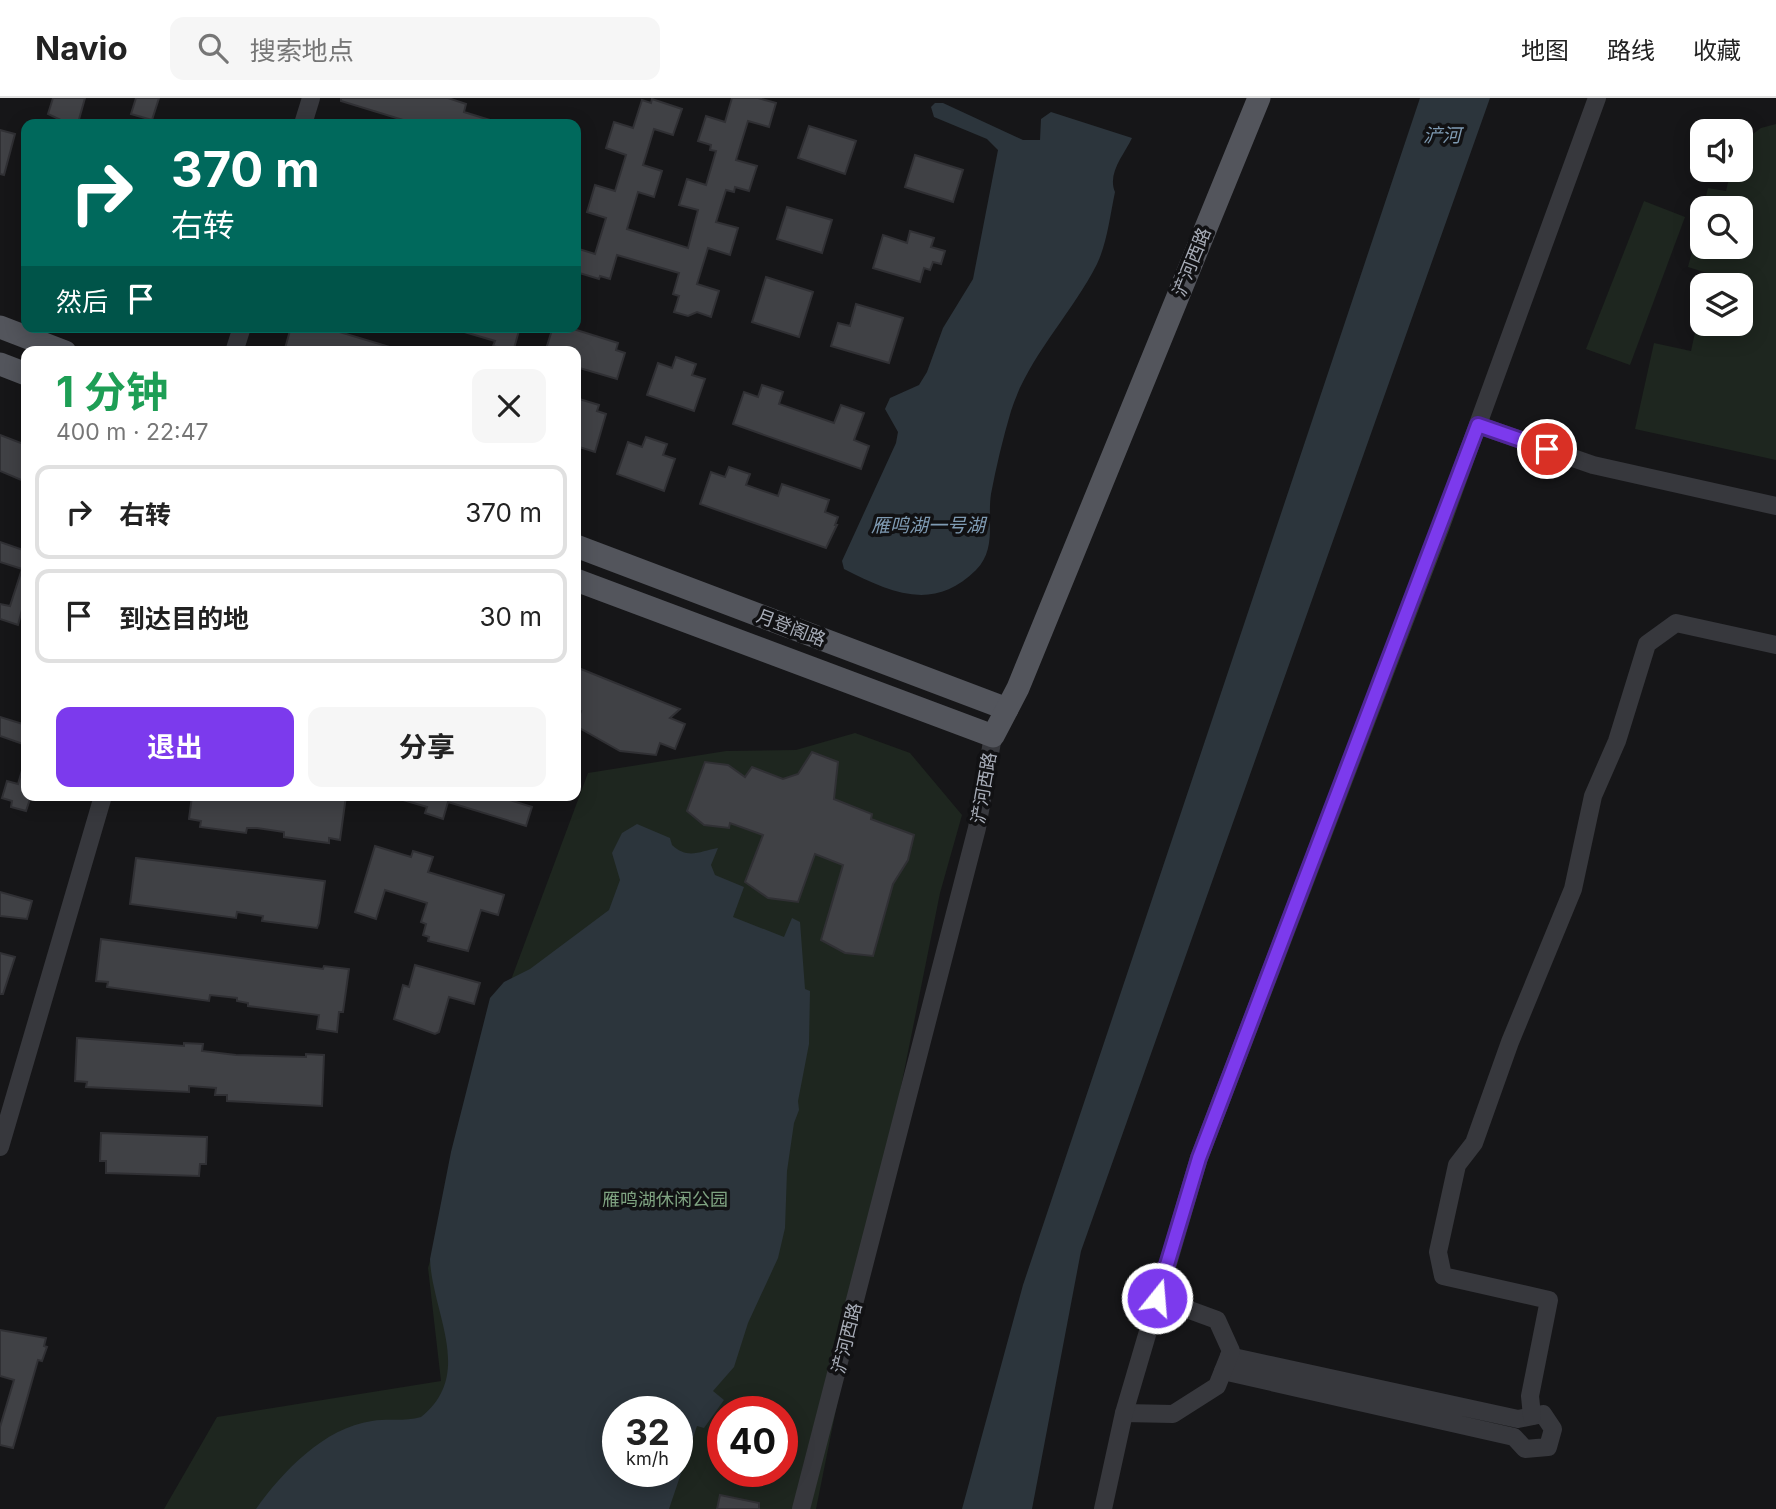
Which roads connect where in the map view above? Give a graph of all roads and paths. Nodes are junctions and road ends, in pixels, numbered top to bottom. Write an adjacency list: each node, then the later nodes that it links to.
1 (311, 98): 4 (street)
2 (1259, 98): 14 (main road, 浐河西路)
3 (1597, 98): 9 (street)
4 (305, 119)
5 (0, 327): 6 (main road)
6 (49, 346)
7 (0, 364): 8 (main road)
8 (21, 372)
9 (1478, 425): 10 (street); 18 (street)
10 (1776, 506)
11 (581, 548): 14 (main road, 月登阁路)
12 (581, 582): 15 (main road, 月登阁路)
13 (1776, 645): 21 (street)
14 (1007, 709): 15 (main road, 浐河西路)
15 (993, 736): 22 (street, 浐河西路)
16 (102, 801): 17 (street)
17 (0, 1147)
18 (1157, 1298): 19 (street); 20 (street)
19 (1226, 1364): 20 (street); 21 (street); 21 (street)
20 (1125, 1413): 23 (street)
21 (1532, 1416)
22 (801, 1509)
23 (1103, 1509)

